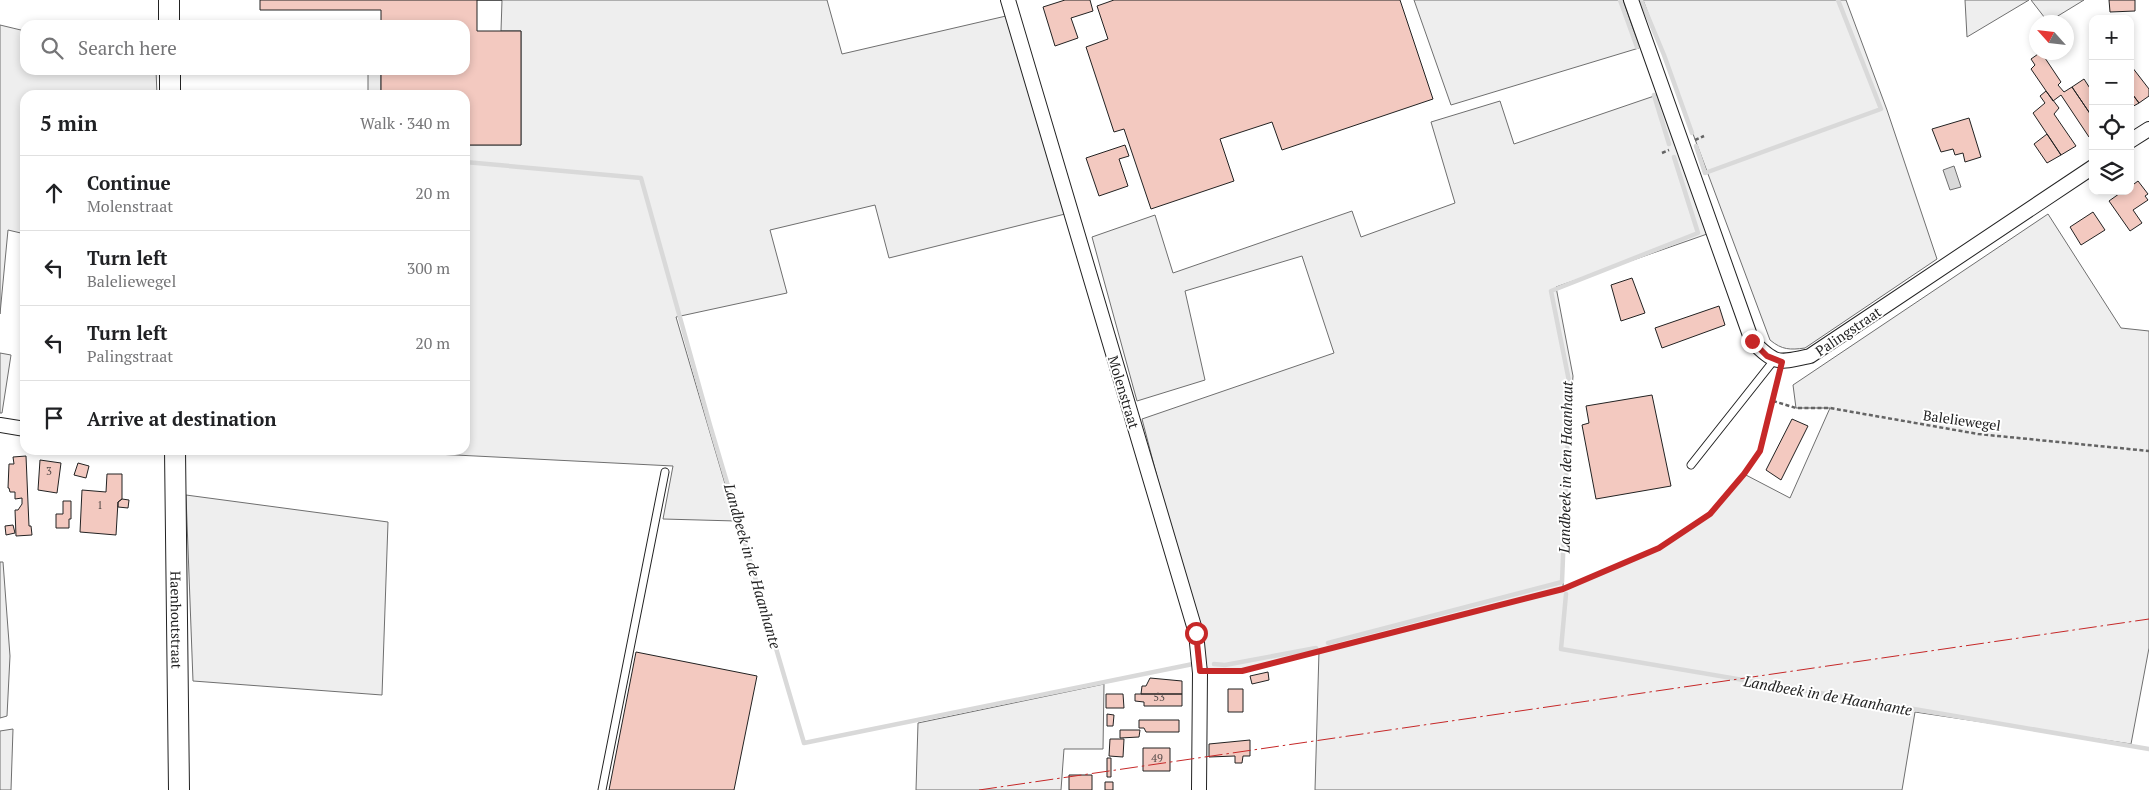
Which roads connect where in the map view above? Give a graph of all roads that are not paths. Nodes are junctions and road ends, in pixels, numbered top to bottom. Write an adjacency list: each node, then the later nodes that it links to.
1 (169, 0): 4 (street)
2 (1008, 0): 18 (street, Molenstraat)
3 (1631, 0): 10 (street)
4 (169, 20)
5 (170, 75): 6 (street)
6 (170, 90)
7 (2149, 129): 8 (street)
8 (2134, 138)
9 (2089, 169): 10 (street, Palingstraat)
10 (1778, 361): 14 (lane)
11 (0, 425): 12 (street)
12 (20, 428)
13 (175, 455): 16 (street, Haenhoutstraat)
14 (1691, 465)
15 (665, 472): 17 (lane)
16 (179, 790)
17 (602, 790)
18 (1200, 790)

